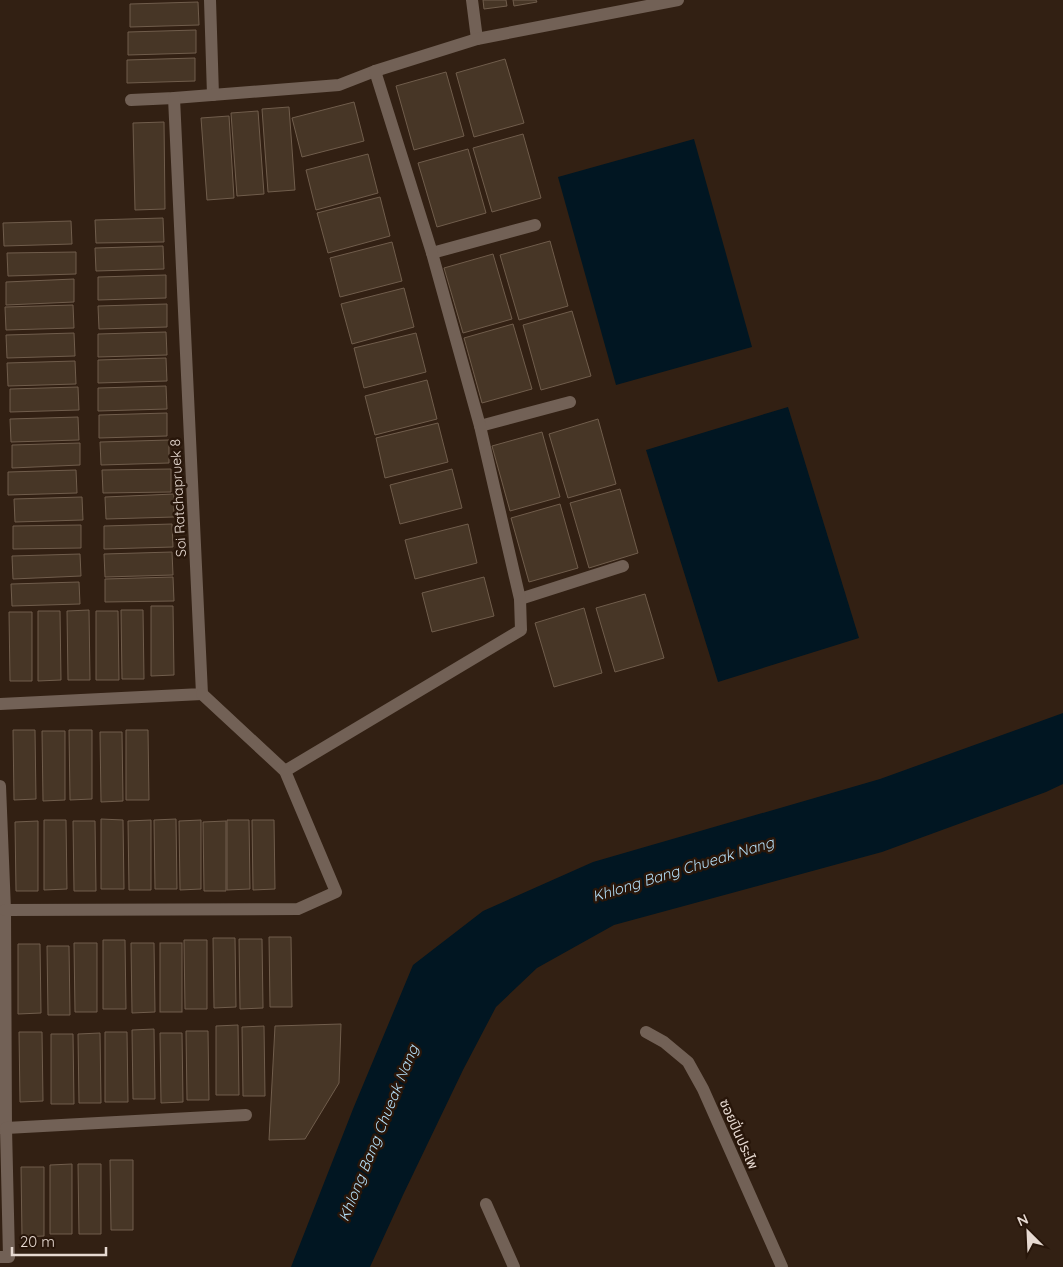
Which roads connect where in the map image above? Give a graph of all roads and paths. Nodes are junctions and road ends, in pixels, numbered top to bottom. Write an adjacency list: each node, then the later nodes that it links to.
1 (210, 0): 6 (street)
2 (472, 0): 4 (street)
3 (678, 0): 4 (street)
4 (477, 39): 5 (street)
5 (375, 71): 6 (street); 10 (street)
6 (213, 95): 7 (street)
7 (174, 98): 8 (street); 15 (street, Soi Ratchapruek 8)
8 (131, 100)
9 (535, 225): 10 (street)
10 (432, 253): 12 (street)
11 (570, 402): 12 (street)
12 (480, 426): 14 (street)
13 (623, 566): 14 (street)
14 (520, 599): 17 (street)
15 (202, 694): 16 (street); 17 (street)
16 (0, 704)
17 (285, 771): 19 (street)
18 (0, 786): 19 (street)
19 (5, 910): 22 (street)
20 (646, 1032): 26 (street, ซอยปิ่นประไพ)
21 (246, 1115): 22 (street)
22 (3, 1128): 24 (street)
23 (486, 1204): 25 (street)
24 (0, 1257)
25 (514, 1267)
26 (782, 1267)

